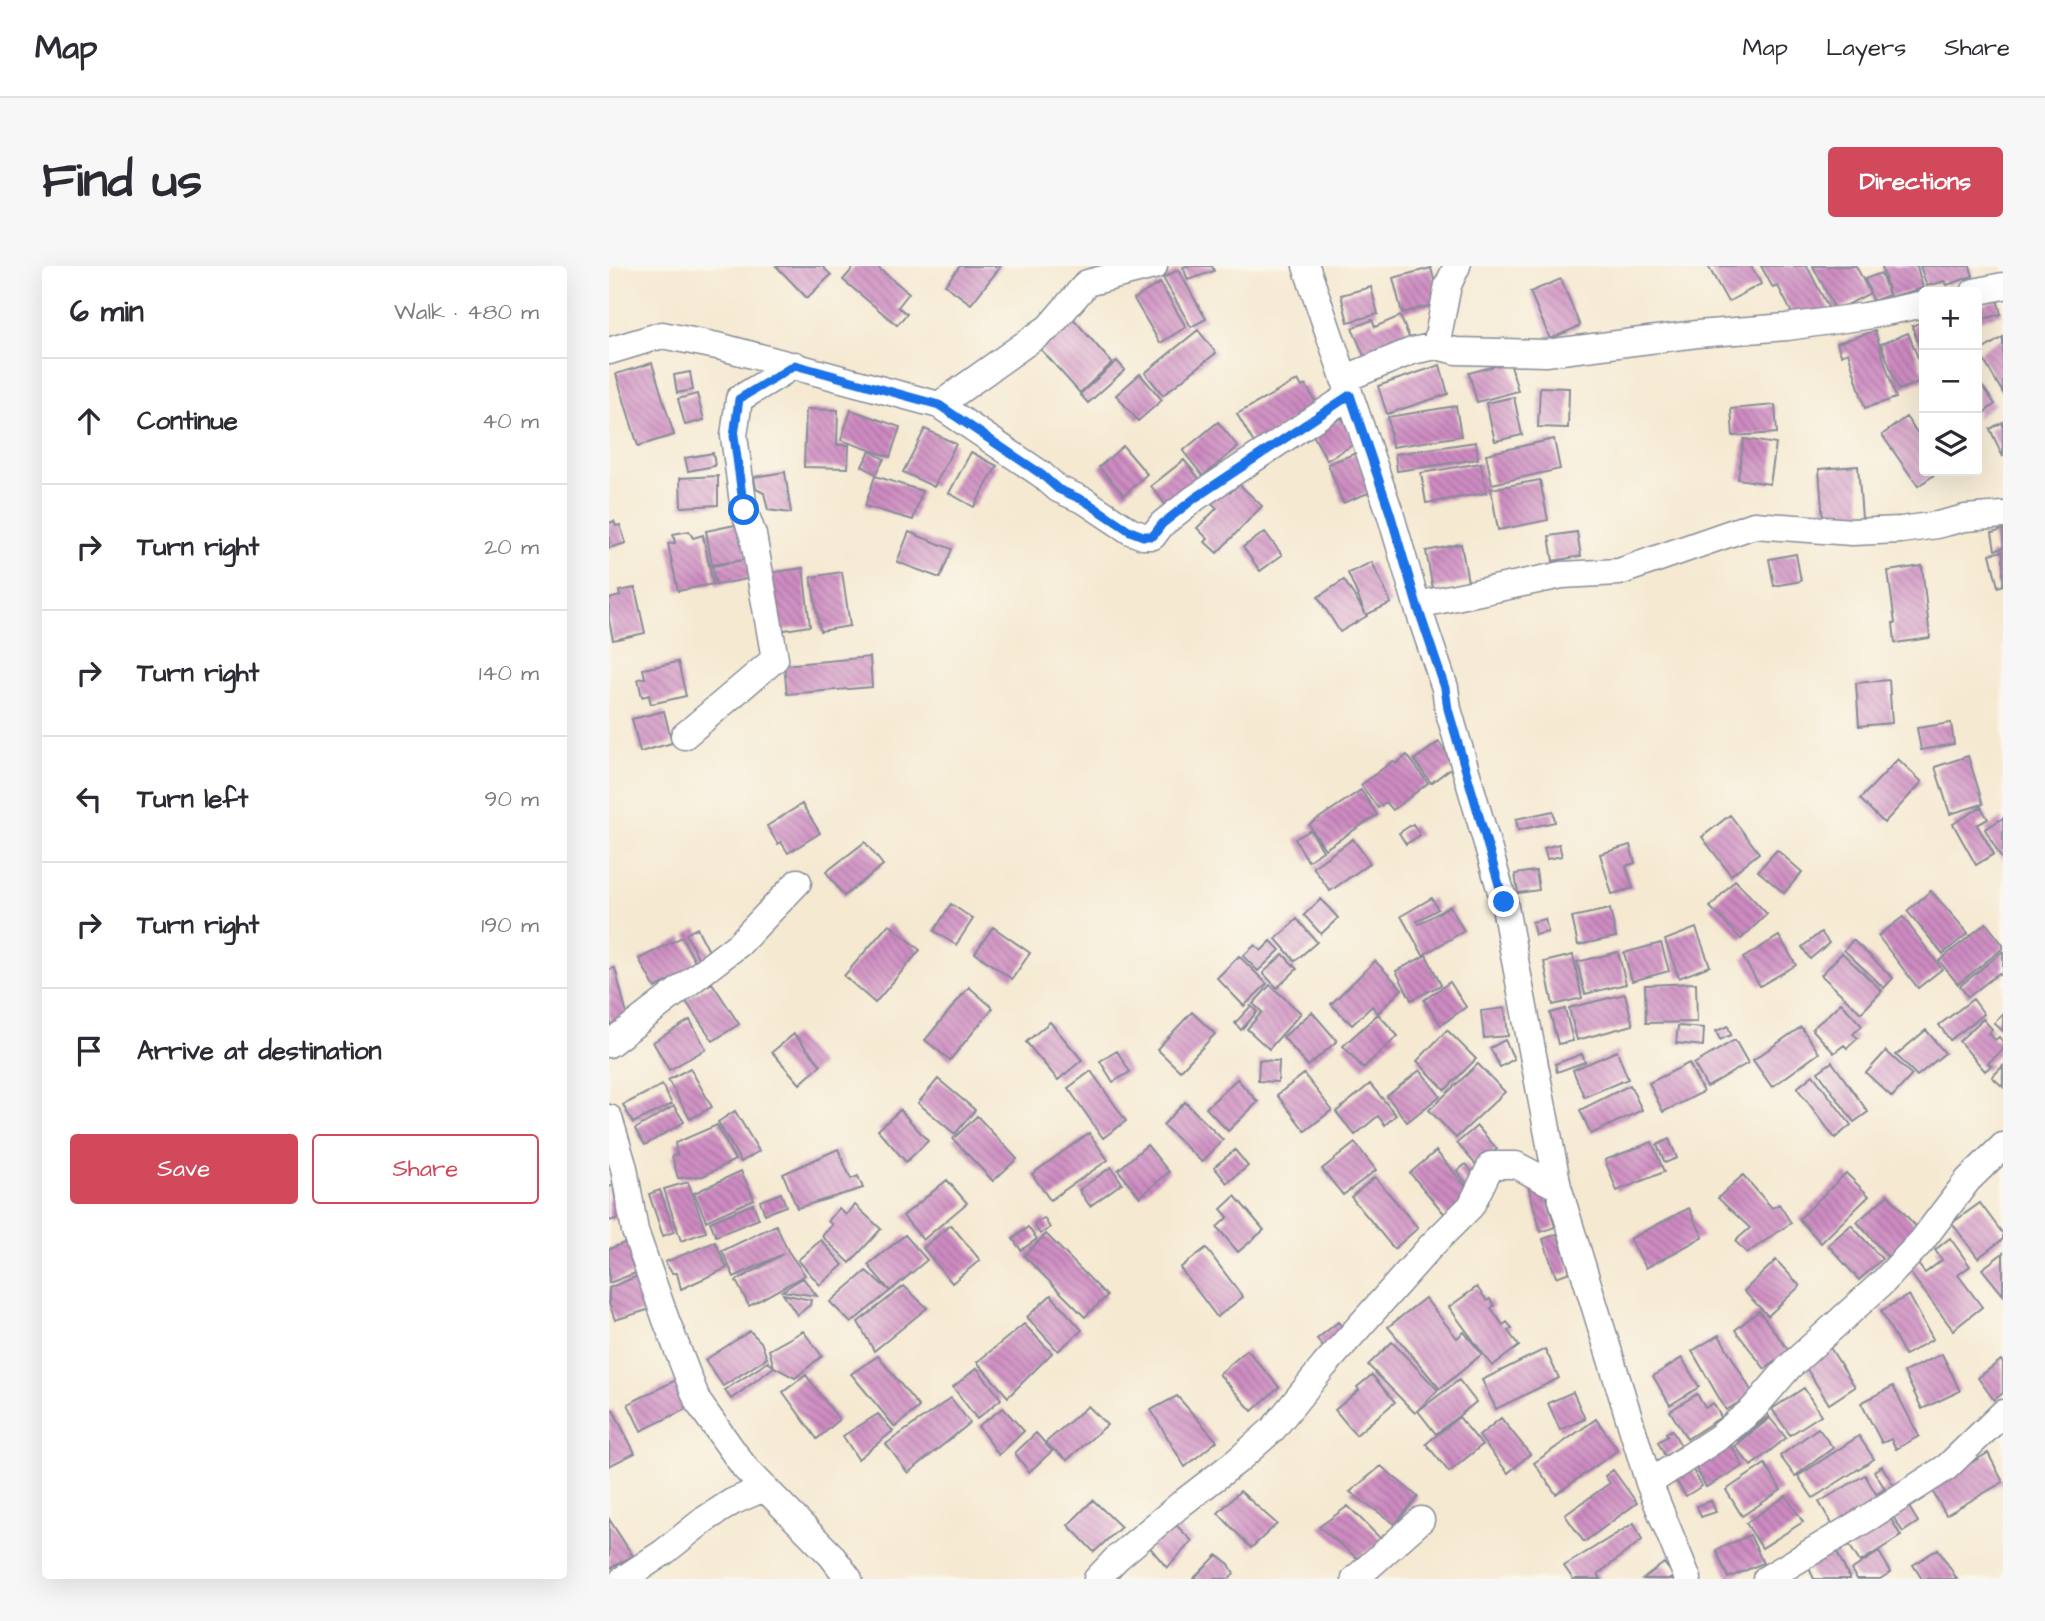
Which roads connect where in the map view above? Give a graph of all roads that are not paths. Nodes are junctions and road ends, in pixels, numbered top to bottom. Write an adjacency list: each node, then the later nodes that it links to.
1 (1154, 266): 11 (street)
2 (1306, 266): 10 (street)
3 (1457, 266): 7 (street)
4 (2003, 286): 5 (street)
5 (1982, 290)
6 (1919, 304): 7 (street)
7 (1436, 346): 10 (street)
8 (609, 351): 9 (street)
9 (795, 365): 11 (street); 14 (street)
10 (1347, 387): 11 (street); 13 (street)
11 (939, 405)
12 (2003, 515): 13 (street)
13 (1417, 605): 19 (street)
14 (684, 736)
15 (798, 883): 16 (street)
16 (609, 1044)
17 (609, 1123): 22 (street)
18 (2003, 1146): 21 (street)
19 (1558, 1187): 21 (street); 26 (street)
20 (2003, 1413): 29 (street)
21 (1649, 1483): 28 (street)
22 (764, 1488): 24 (street); 25 (street)
23 (1421, 1520): 27 (street)
24 (623, 1579)
25 (849, 1579)
26 (1097, 1579)
27 (1356, 1579)
28 (1688, 1579)
29 (1766, 1579)

